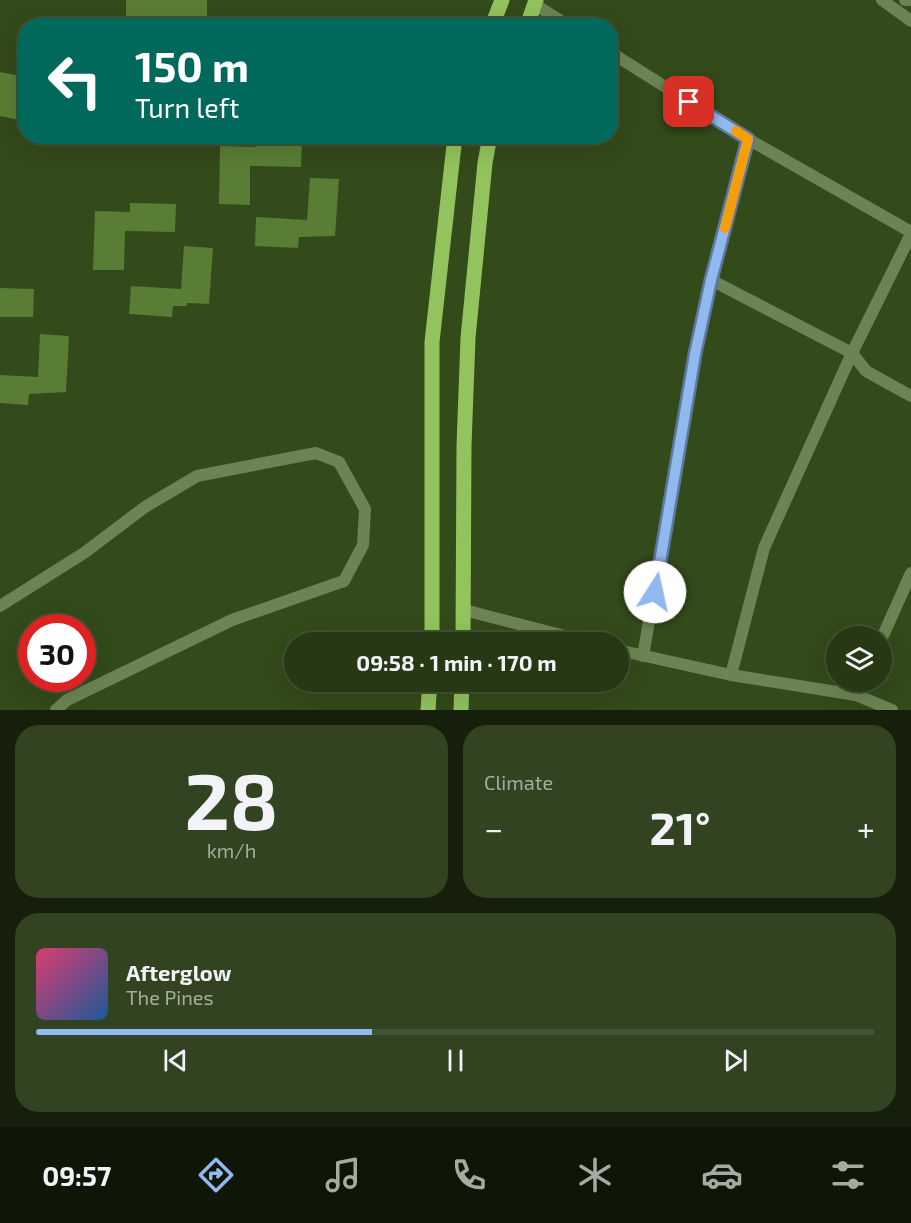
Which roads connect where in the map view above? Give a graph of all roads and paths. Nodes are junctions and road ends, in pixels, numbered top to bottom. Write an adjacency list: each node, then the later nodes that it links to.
1 (502, 0): 6 (main road)
2 (882, 0): 9 (street)
3 (905, 0): 4 (street)
4 (911, 0)
5 (535, 2): 7 (main road); 8 (street)
6 (495, 18)
7 (530, 18)
8 (558, 18)
9 (911, 21)
10 (618, 57): 11 (street)
11 (748, 139): 14 (street); 15 (street)
12 (454, 144): 22 (main road)
13 (489, 144): 20 (main road)
14 (911, 233): 16 (street)
15 (711, 280): 16 (street); 26 (street)
16 (852, 353): 17 (street); 27 (street)
17 (911, 396)
18 (911, 573): 21 (street)
19 (0, 606): 32 (street)
20 (464, 610): 23 (main road); 24 (street)
21 (887, 626)
22 (432, 632)
23 (463, 632)
24 (549, 632)
25 (629, 653): 26 (street)
26 (643, 656): 27 (street)
27 (731, 675): 31 (street)
28 (429, 692): 33 (main road)
29 (462, 692): 34 (main road)
30 (857, 692): 31 (street)
31 (856, 695): 35 (street)
32 (56, 710)
33 (428, 710)
34 (461, 710)
35 (892, 710)

